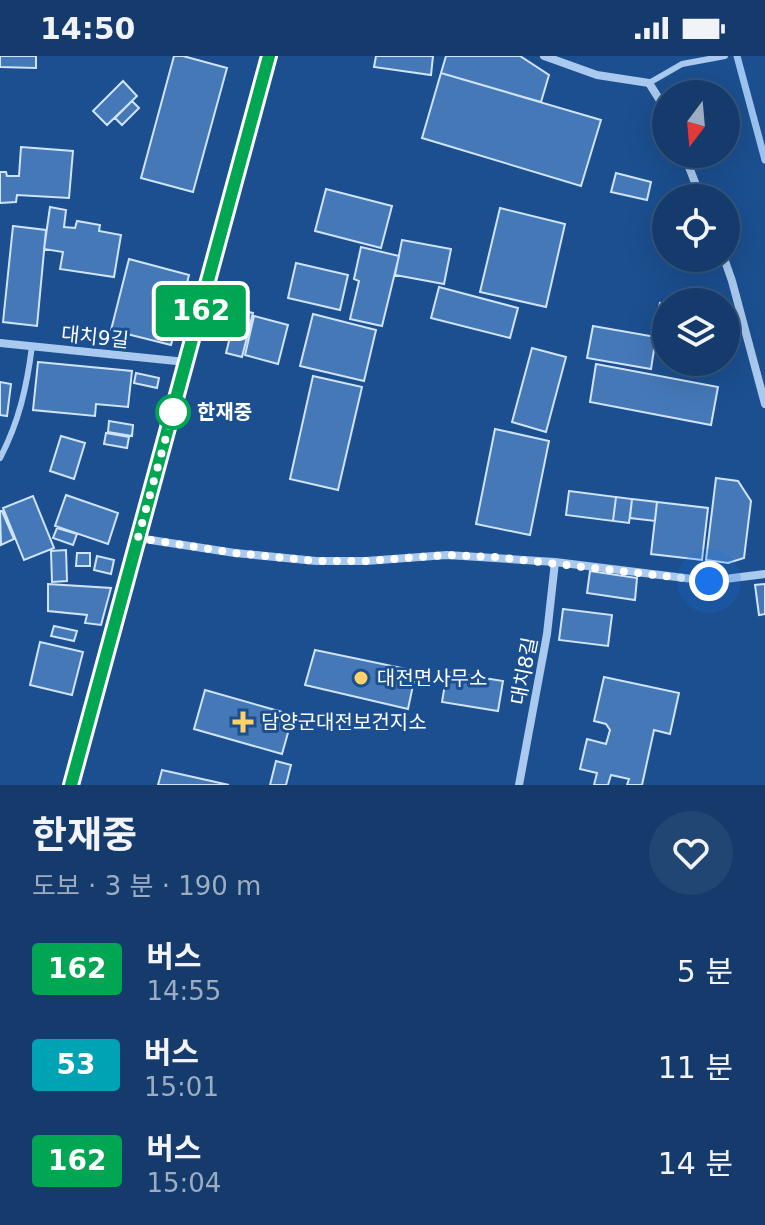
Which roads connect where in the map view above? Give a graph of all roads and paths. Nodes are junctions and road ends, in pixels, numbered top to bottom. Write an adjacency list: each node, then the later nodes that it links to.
1 (269, 56): 10 (street)
2 (544, 56): 5 (street)
3 (725, 56): 4 (lane)
4 (681, 60): 5 (lane)
5 (649, 83): 6 (street)
6 (652, 88)
7 (729, 272): 11 (street)
8 (0, 343): 9 (street, 대치9길)
9 (32, 346): 10 (street, 대치9길); 12 (lane)
10 (187, 363): 13 (street)
11 (765, 404)
12 (0, 458)
13 (138, 538): 14 (street); 16 (street)
14 (555, 562): 15 (street); 17 (street, 대치8길)
15 (765, 574)
16 (71, 785)
17 (519, 785)

